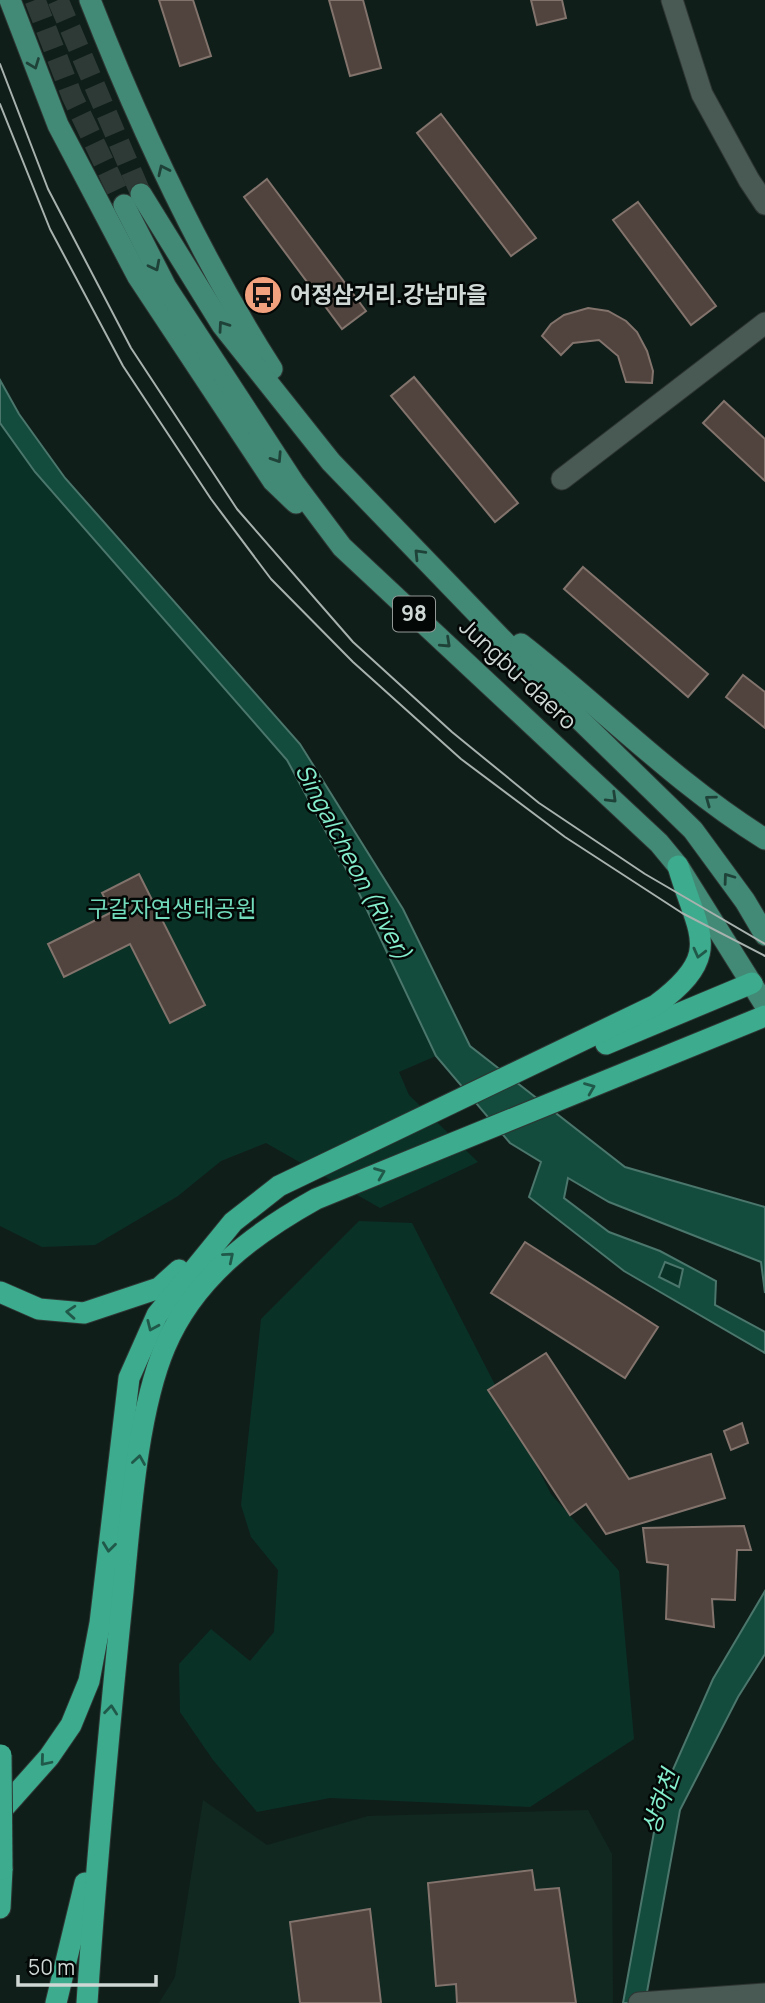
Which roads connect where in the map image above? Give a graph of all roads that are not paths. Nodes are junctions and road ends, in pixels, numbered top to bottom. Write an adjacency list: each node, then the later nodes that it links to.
1 (10, 0): 8 (main road, one-way to 8)
2 (90, 0): 6 (main road, one-way to 2)
3 (672, 0): 4 (street)
4 (765, 204)
5 (765, 323): 7 (street)
6 (331, 462): 8 (main road, Jungbu-daero / 98, one-way to 8); 9 (main road, Jungbu-daero / 98, one-way to 6)
7 (562, 479)
8 (342, 547): 11 (main road, Jungbu-daero / 98, one-way to 11)
9 (457, 594): 10 (main road, one-way to 9); 12 (main road, Jungbu-daero / 98, one-way to 9)
10 (765, 839)
11 (678, 866): 13 (main road, Jungbu-daero / 98); 16 (highway, one-way to 16)
12 (765, 935)
13 (759, 982): 14 (main road, Jungbu-daero / 98); 16 (highway)
14 (765, 1005)
15 (765, 1016): 21 (highway, one-way to 15)
16 (397, 1130): 17 (highway)
17 (233, 1222): 18 (highway, one-way to 18); 20 (highway, one-way to 20)
18 (0, 1292)
19 (1, 1748): 22 (highway, bridge)
20 (0, 1812)
21 (99, 1827): 25 (highway); 26 (highway)
22 (0, 1908)
23 (765, 1994): 24 (street)
24 (675, 2002): 27 (street)
25 (56, 2003)
26 (87, 2003)
27 (639, 2003)

